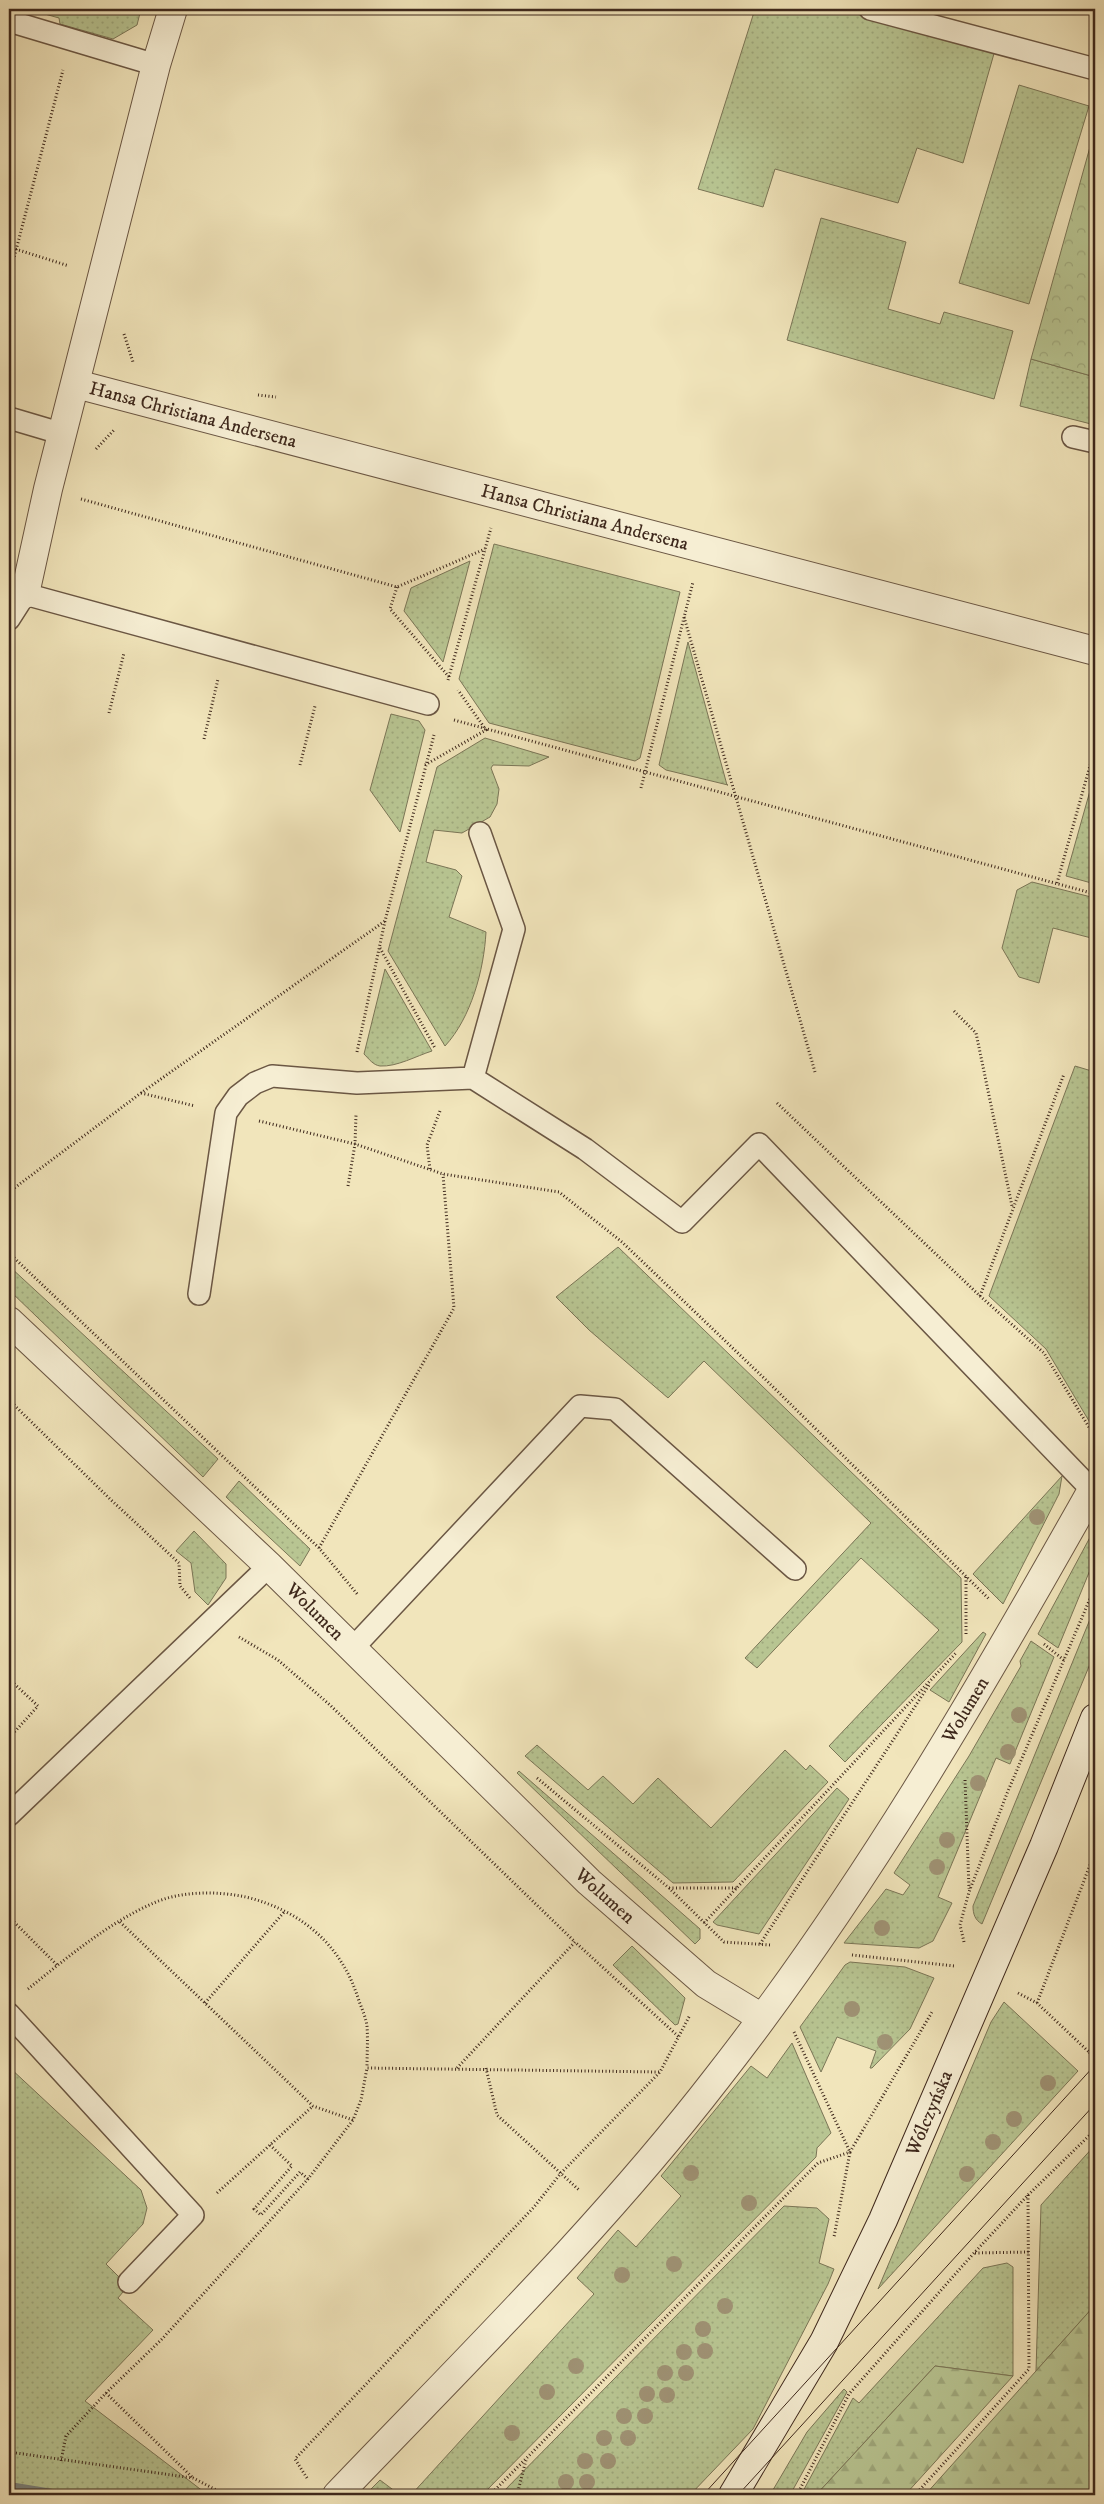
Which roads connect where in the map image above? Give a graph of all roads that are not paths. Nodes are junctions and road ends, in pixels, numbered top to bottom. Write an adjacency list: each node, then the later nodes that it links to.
1 (173, 9): 4 (street, Hansa Christiana Andersena)
2 (870, 9): 5 (lane)
3 (9, 21): 4 (lane)
4 (156, 65): 6 (street, Hansa Christiana Andersena)
5 (1095, 69)
6 (76, 384): 8 (street, Hansa Christiana Andersena); 13 (street, Hansa Christiana Andersena)
7 (9, 418): 8 (lane)
8 (63, 434): 11 (street, Hansa Christiana Andersena)
9 (1073, 437): 10 (lane)
10 (1095, 442)
11 (24, 594): 12 (lane); 14 (lane)
12 (9, 619)
13 (1095, 651)
14 (428, 704)
15 (480, 832): 16 (lane)
16 (473, 1078): 17 (lane); 19 (lane)
17 (199, 1294)
18 (9, 1321): 20 (street, Wolumen)
19 (1094, 1491): 26 (street, Wolumen)
20 (269, 1566): 22 (street, Wolumen); 24 (lane)
21 (795, 1570): 22 (lane)
22 (352, 1649): 26 (street, Wolumen)
23 (1095, 1718): 29 (street, Wólczyńska)
24 (9, 1815)
25 (9, 2014): 27 (lane)
26 (762, 2018): 28 (street)
27 (128, 2282)
28 (337, 2495)
29 (733, 2495)

